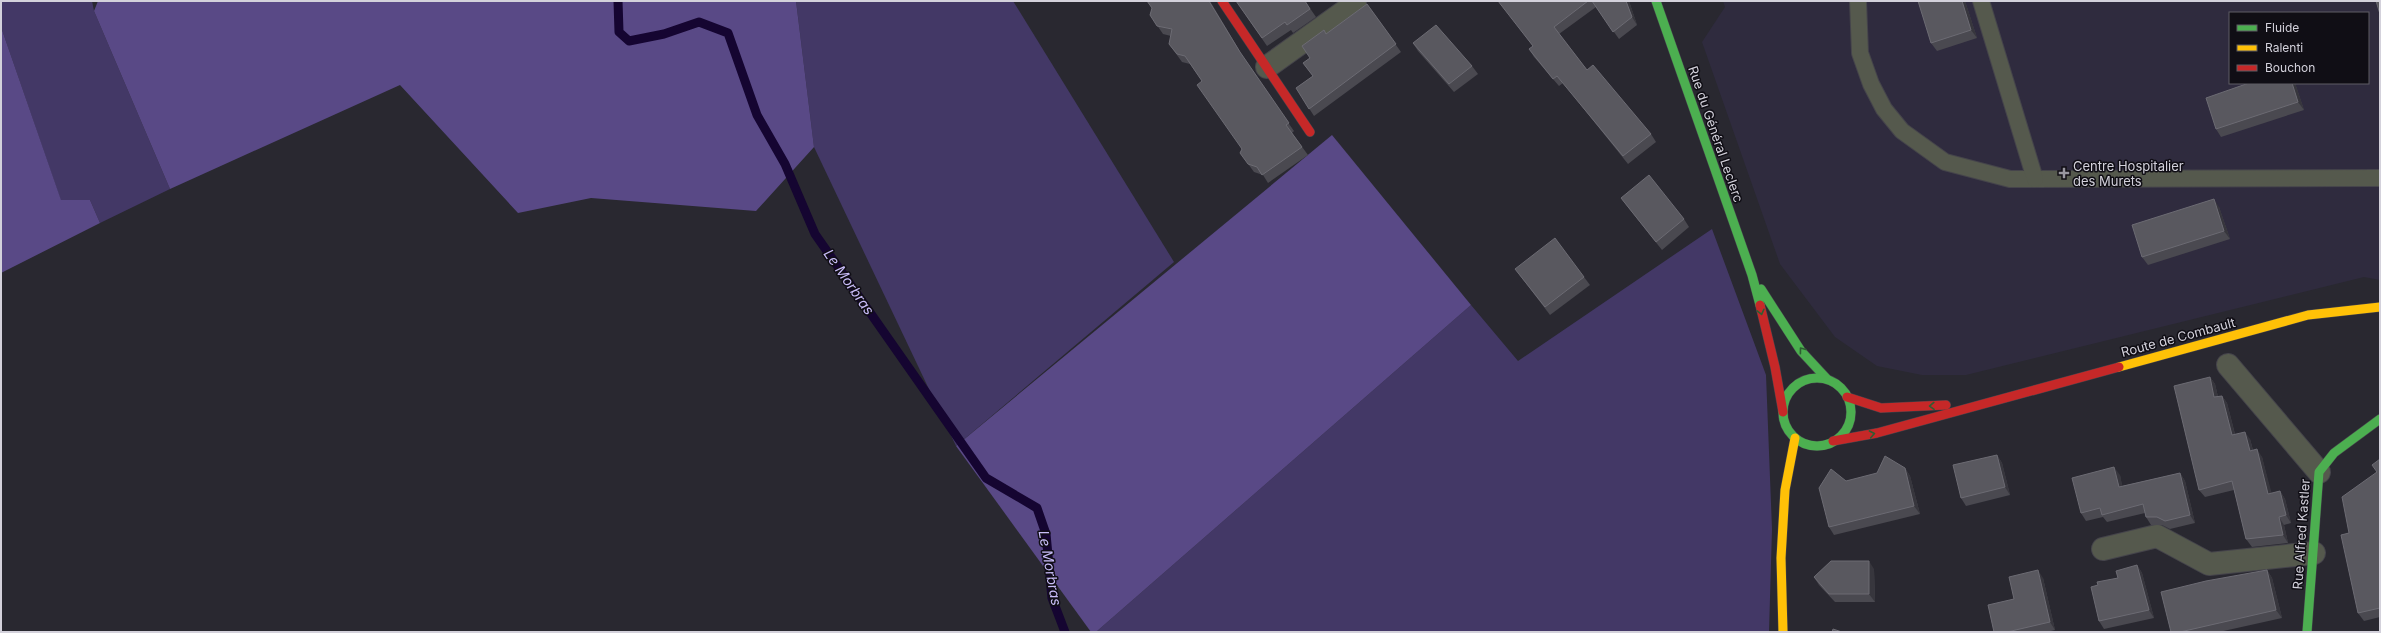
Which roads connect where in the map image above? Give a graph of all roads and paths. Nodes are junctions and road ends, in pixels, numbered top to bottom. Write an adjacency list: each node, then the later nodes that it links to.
1 (1222, 1): 6 (main road)
2 (1656, 1): 10 (main road, Rue du Général Leclerc)
3 (1858, 1): 9 (lane)
4 (1981, 1): 9 (lane)
5 (1355, 4): 6 (street)
6 (1267, 67): 7 (main road)
7 (1310, 132)
8 (2380, 178): 9 (lane)
9 (2035, 179)
10 (1752, 275): 13 (main road, Rue du Général Leclerc, one-way to 10); 16 (main road, Rue du Général Leclerc, one-way to 16)
11 (2380, 307): 15 (main road, Route de Combault)
12 (2228, 365): 20 (street)
13 (1827, 380): 14 (main road); 16 (main road)
14 (1847, 398): 15 (main road, Route de Combault, one-way to 14); 19 (main road)
15 (1985, 404): 19 (main road, Route de Combault, one-way to 15)
16 (1783, 412): 18 (main road)
17 (2380, 419): 20 (main road, Rue Alfred Kastler)
18 (1795, 438): 19 (main road); 23 (main road)
19 (1834, 441)
20 (2319, 472): 22 (main road, Rue Alfred Kastler)
21 (2103, 549): 22 (street)
22 (2314, 553): 24 (main road, Rue Alfred Kastler)
23 (1783, 632)
24 (2307, 632)

